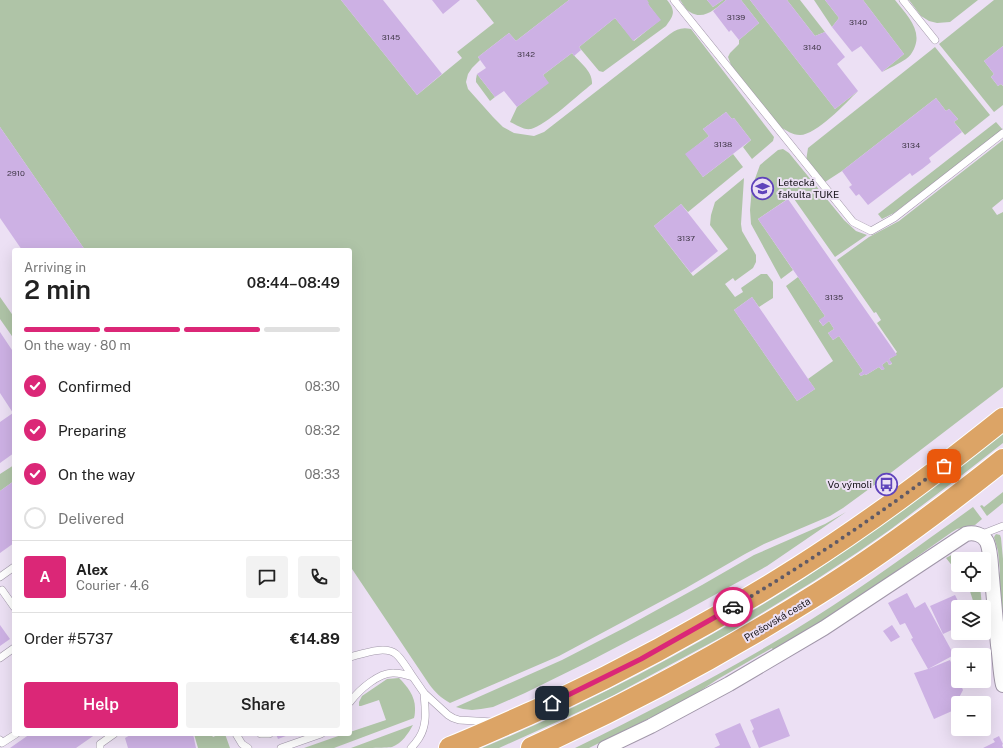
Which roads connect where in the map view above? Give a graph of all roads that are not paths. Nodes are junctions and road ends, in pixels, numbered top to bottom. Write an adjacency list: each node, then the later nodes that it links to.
1 (674, 0): 4 (lane)
2 (903, 0): 3 (lane)
3 (935, 40)
4 (1003, 133)
5 (1003, 419): 20 (highway)
6 (1003, 460): 31 (highway, Prešovská cesta)
7 (1003, 526): 8 (lane)
8 (977, 534): 17 (street); 32 (street)
9 (12, 568): 10 (lane)
10 (0, 577)
11 (2, 590): 12 (lane)
12 (12, 604)
13 (12, 649): 15 (lane)
14 (352, 656): 16 (lane)
15 (0, 658)
16 (413, 677): 18 (lane); 19 (lane)
17 (1003, 685)
18 (424, 693): 20 (lane); 29 (lane)
19 (352, 699)
20 (510, 723): 30 (highway)
21 (13, 736): 25 (lane)
22 (111, 736): 27 (lane)
23 (237, 736): 26 (lane)
24 (315, 736): 28 (lane)
25 (0, 740)
26 (244, 747)
27 (100, 748)
28 (280, 748)
29 (411, 748)
30 (450, 748)
31 (532, 748)
32 (606, 748)

